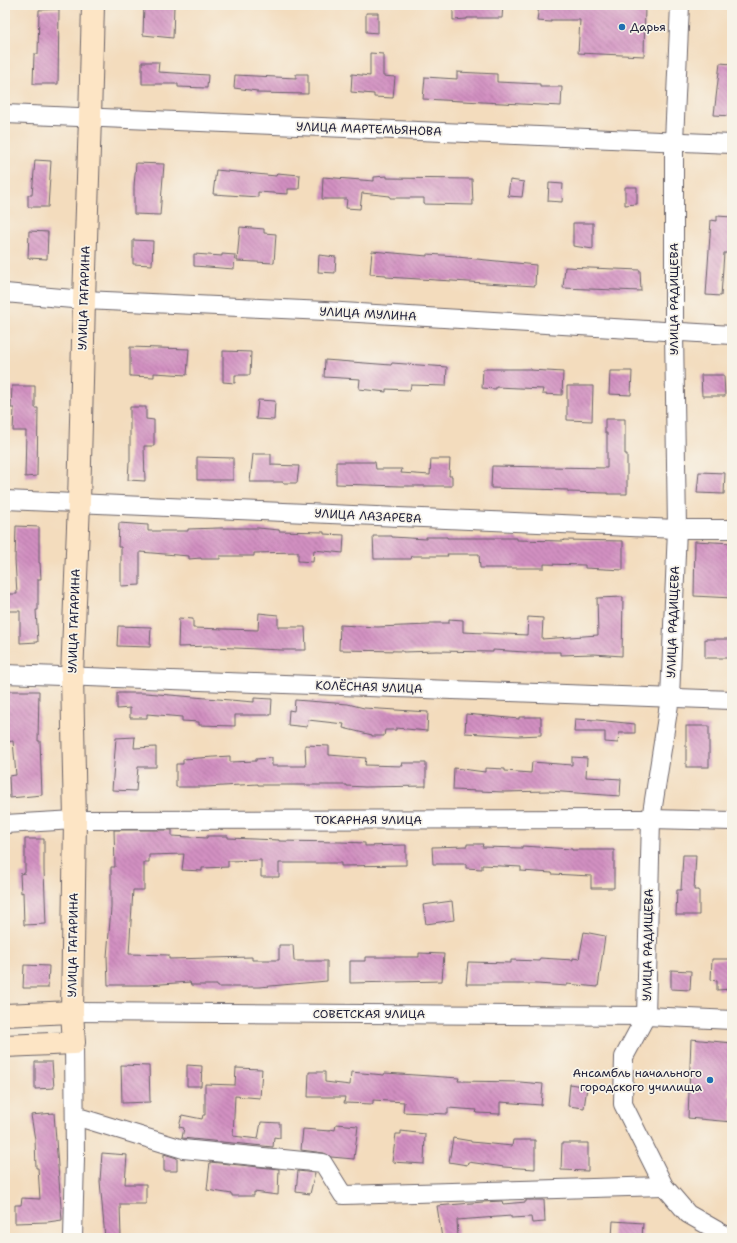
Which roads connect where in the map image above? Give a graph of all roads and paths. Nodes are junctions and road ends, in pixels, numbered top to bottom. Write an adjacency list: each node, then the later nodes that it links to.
1 (93, 5): 4 (street, УЛИЦА ГАГАРИНА)
2 (680, 5): 5 (street, УЛИЦА РАДИЩЕВА)
3 (5, 114): 4 (street, УЛИЦА МАРТЕМЬЯНОВА)
4 (90, 118): 5 (street, УЛИЦА МАРТЕМЬЯНОВА); 8 (street, УЛИЦА ГАГАРИНА)
5 (674, 142): 6 (street, УЛИЦА МАРТЕМЬЯНОВА); 9 (street, УЛИЦА РАДИЩЕВА)
6 (732, 144)
7 (5, 293): 8 (street, УЛИЦА МУЛИНА)
8 (84, 300): 9 (street, УЛИЦА МУЛИНА); 12 (street, УЛИЦА ГАГАРИНА)
9 (674, 332): 10 (street, УЛИЦА МУЛИНА); 13 (street, УЛИЦА РАДИЩЕВА)
10 (732, 335)
11 (5, 500): 12 (street, УЛИЦА ЛАЗАРЕВА)
12 (79, 503): 13 (street, УЛИЦА ЛАЗАРЕВА); 16 (street, УЛИЦА ГАГАРИНА)
13 (677, 529): 14 (street, УЛИЦА ЛАЗАРЕВА); 17 (street, УЛИЦА РАДИЩЕВА)
14 (732, 529)
15 (5, 674): 16 (street, КОЛЁСНАЯ УЛИЦА)
16 (72, 676): 17 (street, КОЛЁСНАЯ УЛИЦА); 20 (street, УЛИЦА ГАГАРИНА)
17 (670, 698): 18 (street, КОЛЁСНАЯ УЛИЦА); 19 (street, УЛИЦА РАДИЩЕВА)
18 (732, 700)
19 (651, 819): 20 (street, ТОКАРНАЯ УЛИЦА); 21 (street, ТОКАРНАЯ УЛИЦА); 25 (street, УЛИЦА РАДИЩЕВА)
20 (75, 820): 22 (street, ТОКАРНАЯ УЛИЦА); 23 (street, УЛИЦА ГАГАРИНА)
21 (732, 821)
22 (5, 824)
23 (72, 1012): 24 (street, СОВЕТСКАЯ УЛИЦА); 25 (street, СОВЕТСКАЯ УЛИЦА); 27 (street, УЛИЦА ГАГАРИНА)
24 (5, 1015)
25 (646, 1016): 26 (street, СОВЕТСКАЯ УЛИЦА); 30 (street, УЛИЦА РАДИЩЕВА)
26 (732, 1020)
27 (74, 1043): 28 (street); 29 (street, УЛИЦА ГАГАРИНА)
28 (5, 1046)
29 (75, 1116): 30 (street); 31 (street, УЛИЦА ГАГАРИНА)
30 (664, 1186): 32 (street, УЛИЦА РАДИЩЕВА)
31 (73, 1238)
32 (731, 1238)

